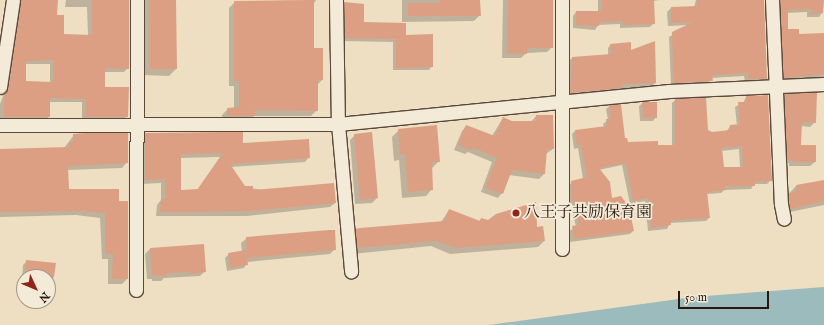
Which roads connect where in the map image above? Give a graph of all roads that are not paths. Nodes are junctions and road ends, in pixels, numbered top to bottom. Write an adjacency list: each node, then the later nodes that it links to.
1 (13, 0): 8 (street)
2 (137, 0): 10 (street)
3 (336, 0): 11 (street)
4 (562, 0): 9 (street)
5 (772, 0): 7 (street)
6 (824, 84): 7 (street)
7 (777, 86): 9 (street); 13 (street)
8 (0, 87)
9 (563, 102): 11 (street); 14 (street)
10 (136, 124): 11 (street); 12 (street); 16 (street)
11 (338, 124): 15 (street)
12 (0, 125)
13 (784, 219)
14 (562, 249)
15 (351, 271)
16 (136, 290)

